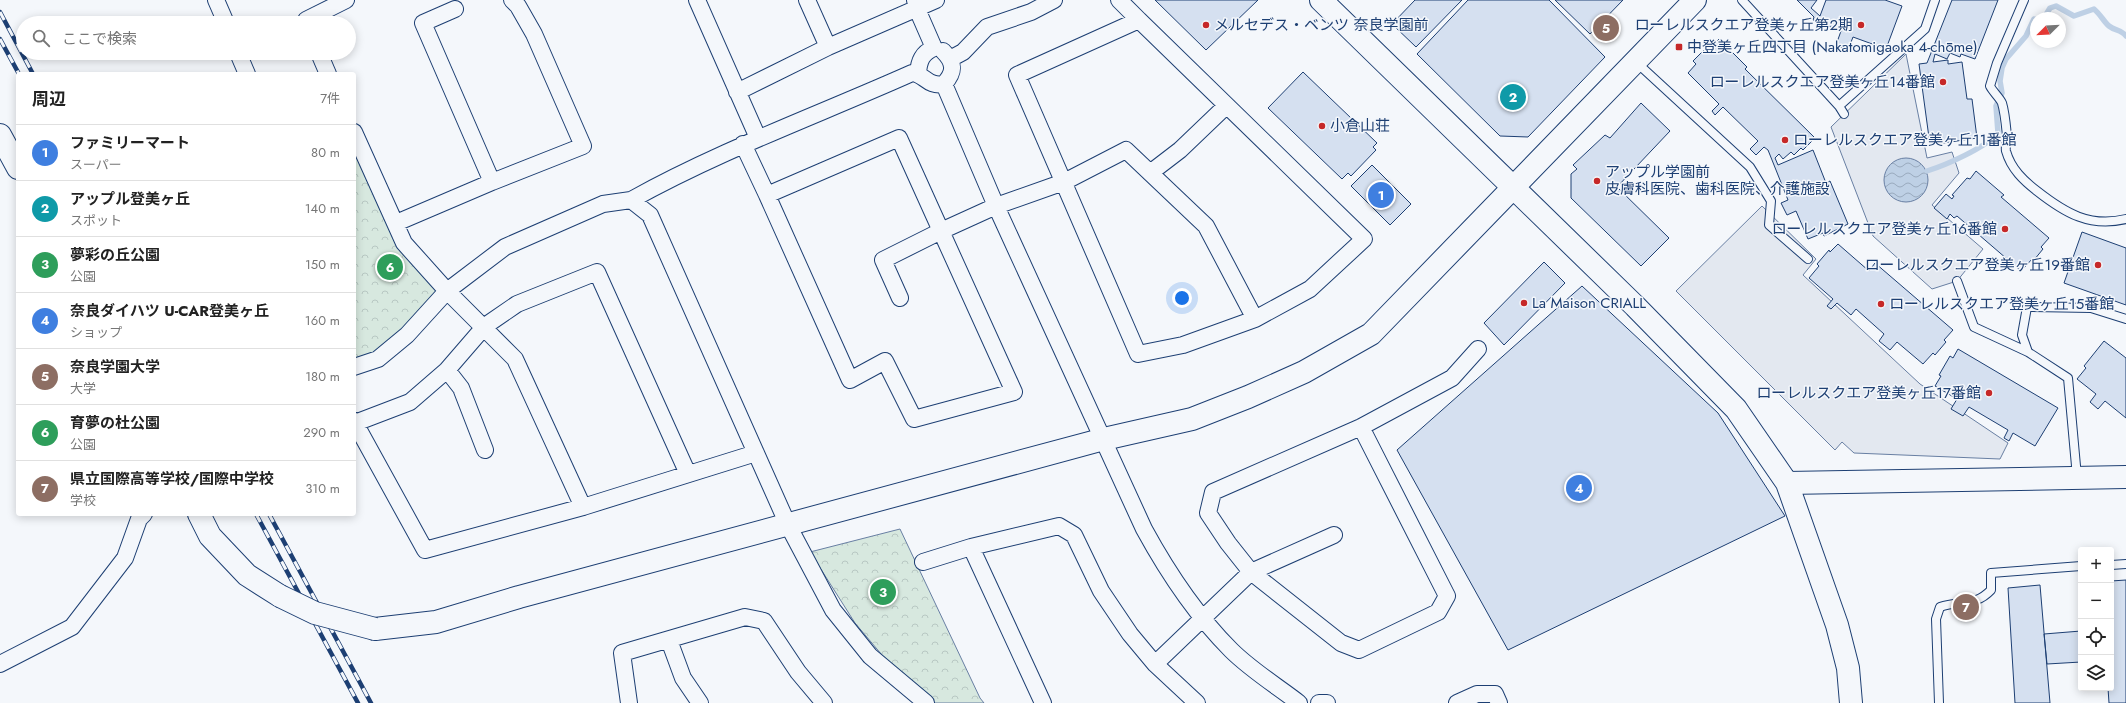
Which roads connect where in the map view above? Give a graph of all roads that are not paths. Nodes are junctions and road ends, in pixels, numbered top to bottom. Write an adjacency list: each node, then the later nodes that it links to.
1 (216, 0): 16 (street)
2 (346, 0): 17 (street)
3 (512, 0): 38 (street)
4 (697, 0): 29 (street)
5 (807, 0): 19 (street)
6 (936, 0): 14 (street)
7 (1054, 0): 21 (street)
8 (1119, 0): 18 (street)
9 (1321, 0): 40 (street)
10 (1695, 0): 24 (street)
11 (1742, 0): 31 (lane)
12 (1934, 0): 31 (lane)
13 (2024, 0): 44 (lane)
14 (916, 4): 19 (street); 20 (street)
15 (455, 9): 38 (street)
16 (223, 16)
17 (314, 16)
18 (1139, 20): 30 (street); 39 (street)
19 (828, 48): 29 (street)
20 (934, 48): 21 (street); 27 (street)
21 (950, 59): 28 (street)
22 (241, 60): 25 (street)
23 (322, 60): 26 (street)
24 (1635, 61): 40 (street); 47 (lane)
25 (246, 72)
26 (327, 72)
27 (918, 73): 28 (street); 35 (street)
28 (944, 84): 43 (street)
29 (738, 92): 35 (street)
30 (1226, 106): 37 (street); 51 (street)
31 (1839, 106): 32 (lane)
32 (1844, 114)
33 (0, 135): 36 (street)
34 (356, 136): 45 (street)
35 (750, 141): 41 (street); 42 (street)
36 (16, 164)
37 (1150, 173): 39 (street); 51 (street)
38 (492, 182): 45 (street)
39 (1064, 182): 43 (street); 51 (street)
40 (1514, 188): 61 (street); 67 (street)
41 (767, 195): 46 (street); 46 (street)
42 (631, 200): 49 (street); 63 (street)
43 (996, 206): 46 (street); 61 (street)
44 (2126, 219)
45 (396, 223): 49 (street)
46 (941, 231): 50 (street)
47 (1808, 259)
48 (1957, 281): 55 (lane)
49 (447, 291): 53 (street); 56 (street)
50 (900, 298)
51 (1255, 319)
52 (2126, 319): 55 (lane)
53 (485, 326): 57 (street); 64 (street); 68 (street)
54 (1478, 349): 60 (street)
55 (2028, 352): 66 (lane)
56 (356, 366)
57 (447, 370): 58 (street); 62 (street)
58 (356, 421)
59 (356, 426): 68 (street)
60 (1361, 428): 78 (street); 78 (street)
61 (1104, 439): 71 (street); 79 (street)
62 (485, 450)
63 (756, 453): 64 (street); 71 (street)
64 (688, 474): 68 (street)
65 (2126, 477): 66 (street)
66 (2077, 478): 67 (street)
67 (1787, 483): 94 (street)
68 (583, 506)
69 (142, 516): 81 (street)
70 (200, 516): 71 (street, bridge)
71 (788, 525): 86 (street)
72 (1334, 535): 78 (street)
73 (971, 547): 74 (street); 82 (street); 87 (street)
74 (923, 562)
75 (2126, 564): 76 (lane)
76 (2114, 565)
77 (2078, 566): 95 (lane)
78 (1251, 572): 79 (street)
79 (1202, 618): 82 (street); 89 (street)
80 (669, 640): 83 (street); 84 (street); 85 (street)
81 (0, 664)
82 (1155, 664): 88 (street)
83 (629, 703)
84 (700, 703)
85 (824, 703)
86 (926, 703)
87 (1043, 703)
88 (1197, 703)
89 (1299, 703)
90 (1319, 703): 91 (street)
91 (1327, 703)
92 (1458, 703): 93 (street)
93 (1499, 703)
94 (1851, 703)
95 (1939, 703)

